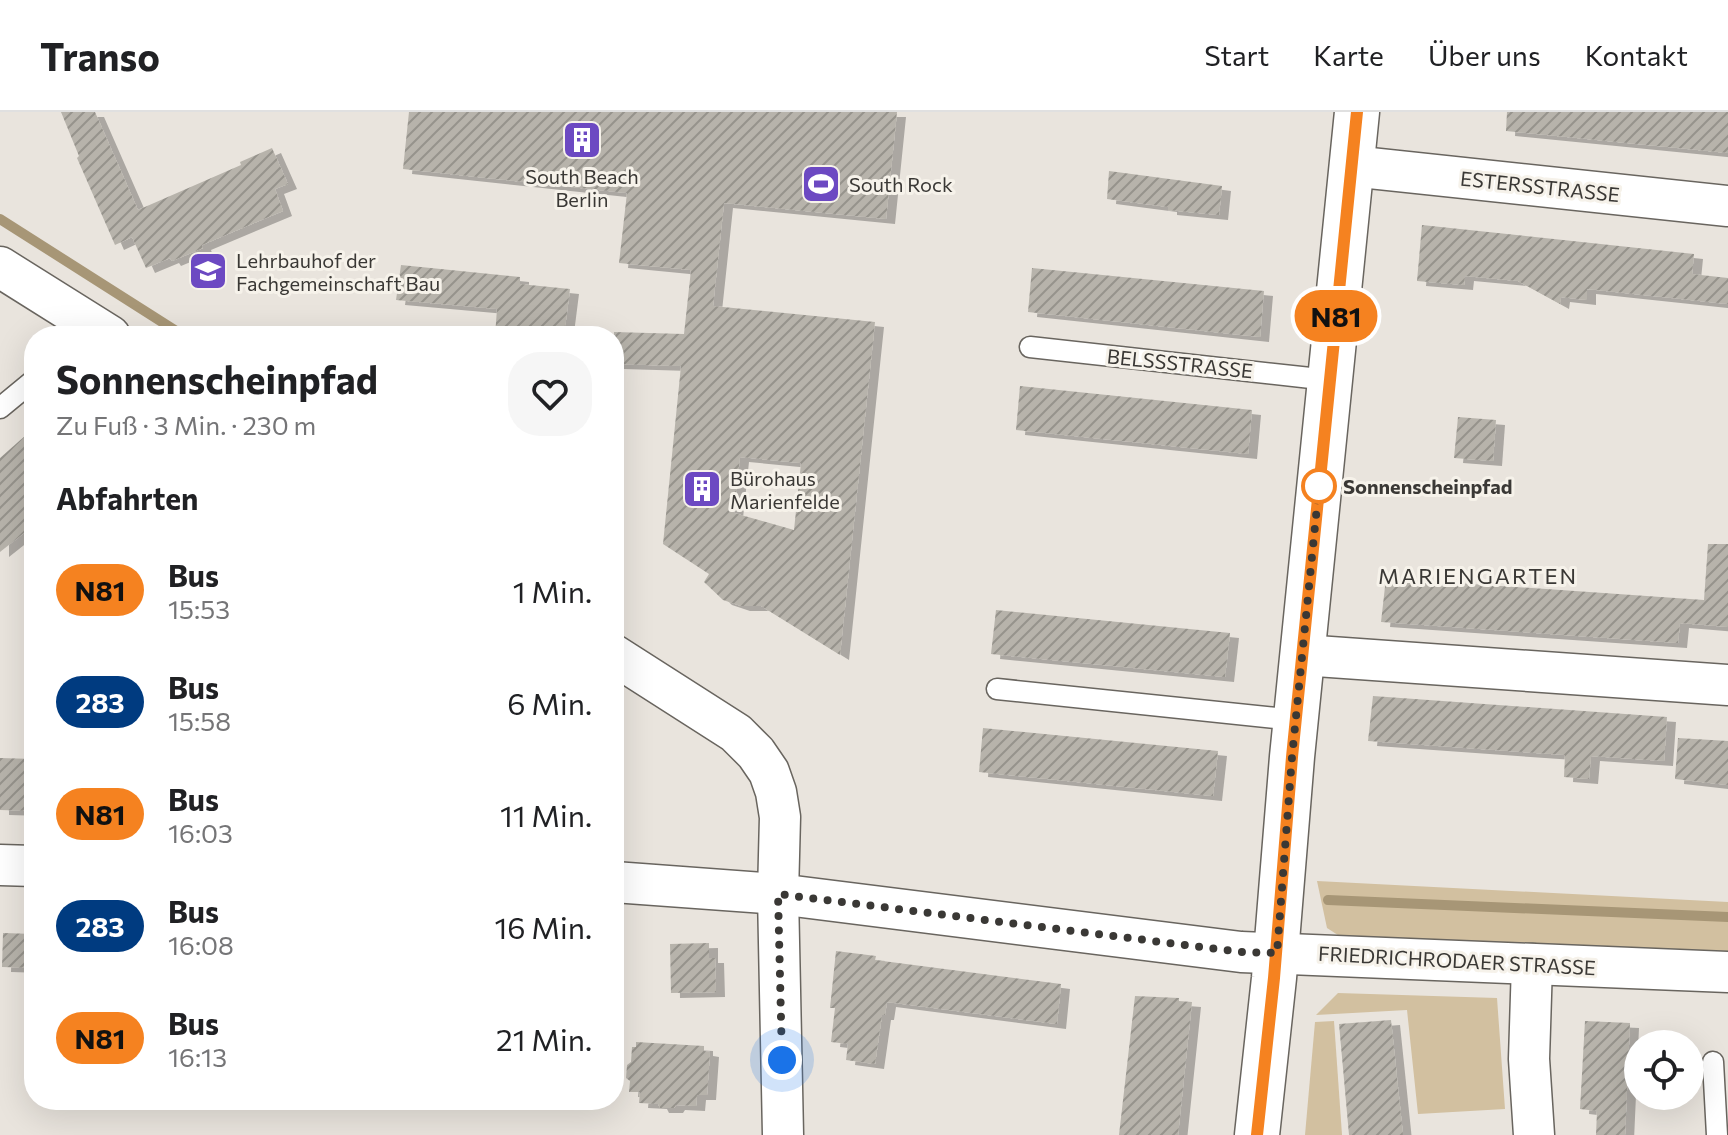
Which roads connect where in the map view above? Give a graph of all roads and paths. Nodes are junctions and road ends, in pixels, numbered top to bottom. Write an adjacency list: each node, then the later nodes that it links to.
1 (1357, 112): 2 (street)
2 (1351, 166): 3 (street, ESTERSSTRASSE); 7 (street)
3 (1728, 206)
4 (0, 267): 5 (street)
5 (88, 326)
6 (1030, 347): 7 (lane, BELSSSTRASSE)
7 (1329, 380): 10 (street)
8 (24, 388): 9 (lane)
9 (0, 408)
10 (1302, 655): 12 (street); 14 (street)
11 (624, 661): 18 (street)
12 (1728, 685)
13 (997, 689): 14 (lane)
14 (1295, 720): 19 (street)
15 (0, 865): 16 (street)
16 (24, 866)
17 (624, 883): 18 (street, FRIEDRICHRODAER STRASSE)
18 (778, 894): 19 (street, FRIEDRICHRODAER STRASSE); 23 (street)
19 (1277, 953): 20 (street, FRIEDRICHRODAER STRASSE); 24 (street)
20 (1532, 964): 21 (street, FRIEDRICHRODAER STRASSE); 25 (street)
21 (1728, 972)
22 (1713, 1062): 26 (lane)
23 (783, 1135)
24 (1257, 1135)
25 (1534, 1135)
26 (1717, 1135)

